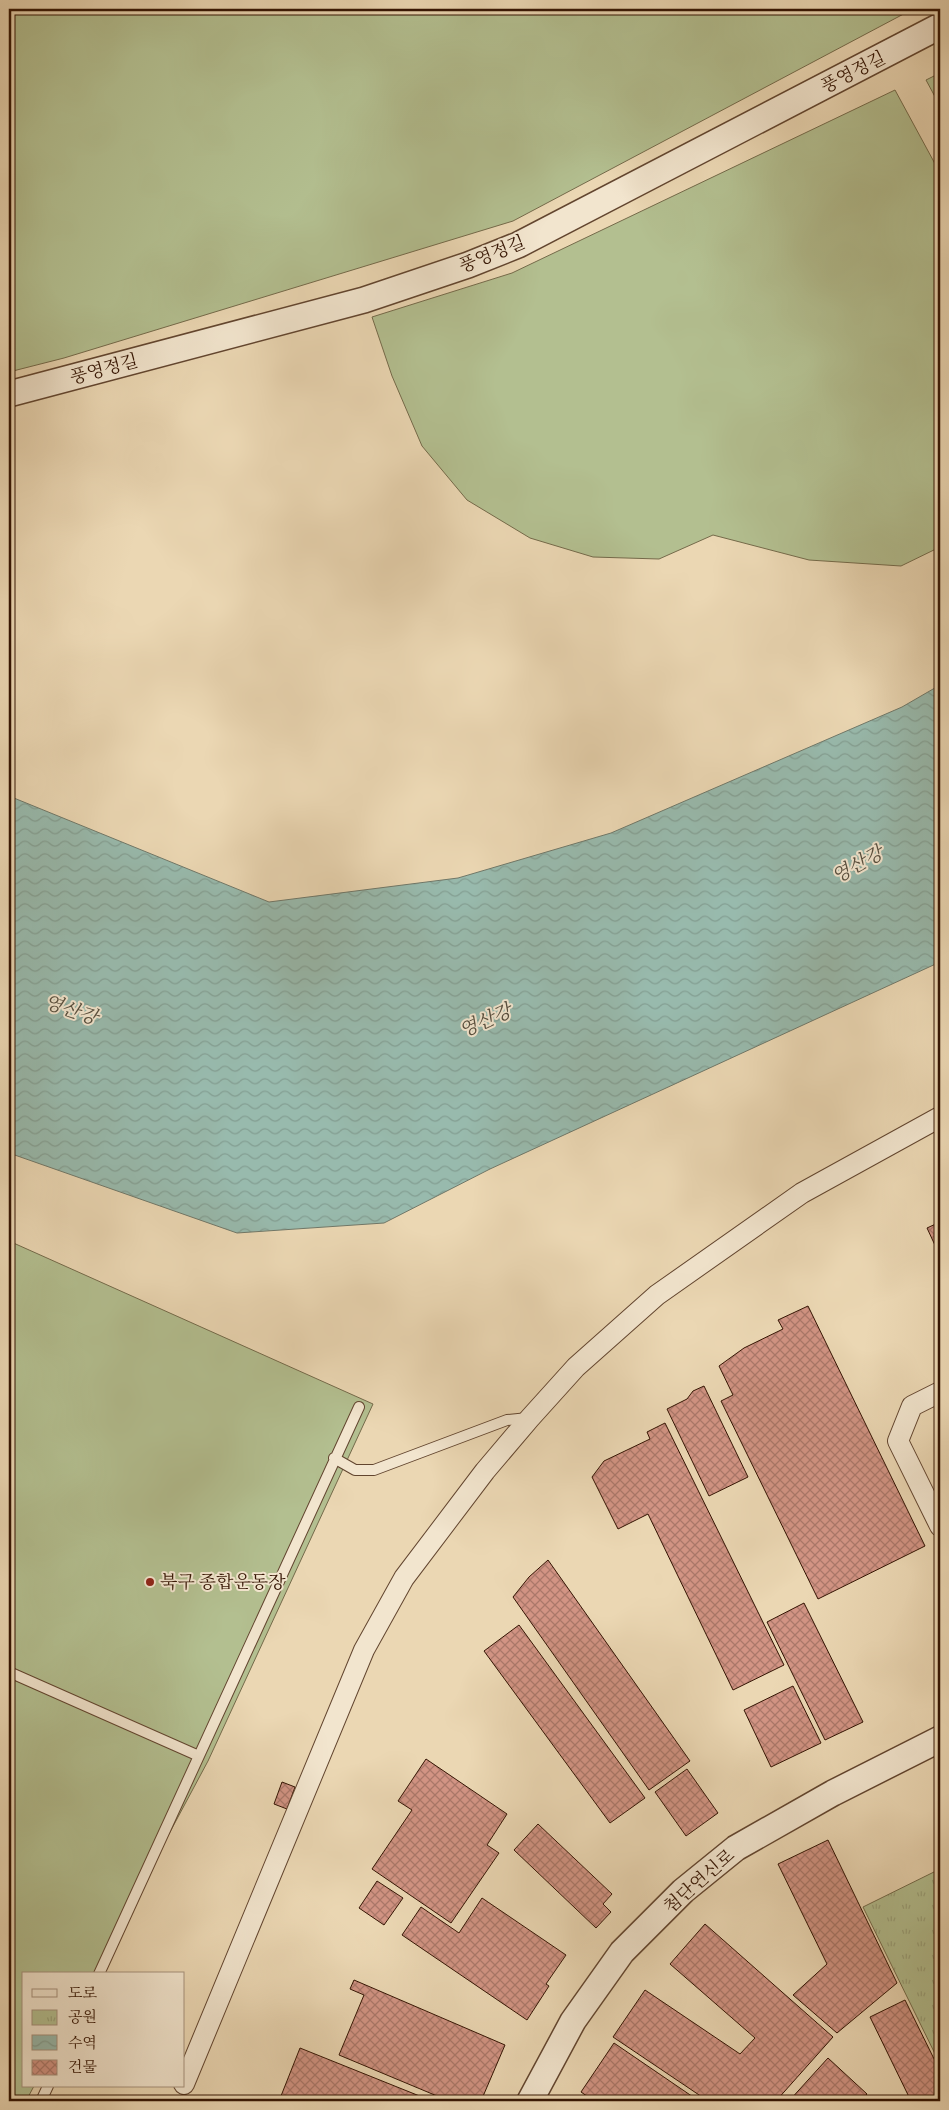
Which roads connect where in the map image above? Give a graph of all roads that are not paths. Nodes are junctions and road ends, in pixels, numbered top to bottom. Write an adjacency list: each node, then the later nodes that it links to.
1 (940, 26): 2 (street, 풍영정길)
2 (9, 394)
3 (940, 1117): 6 (street)
4 (940, 1392): 8 (street)
5 (359, 1407): 7 (lane)
6 (530, 1418): 7 (lane); 13 (street)
7 (334, 1458): 11 (lane)
8 (940, 1526)
9 (9, 1672): 11 (lane)
10 (940, 1739): 18 (street, 첨단연신로)
11 (199, 1756): 12 (lane)
12 (100, 1972)
13 (185, 2080)
14 (47, 2088): 16 (lane)
15 (182, 2088): 17 (street)
16 (41, 2101)
17 (177, 2101)
18 (530, 2101)

